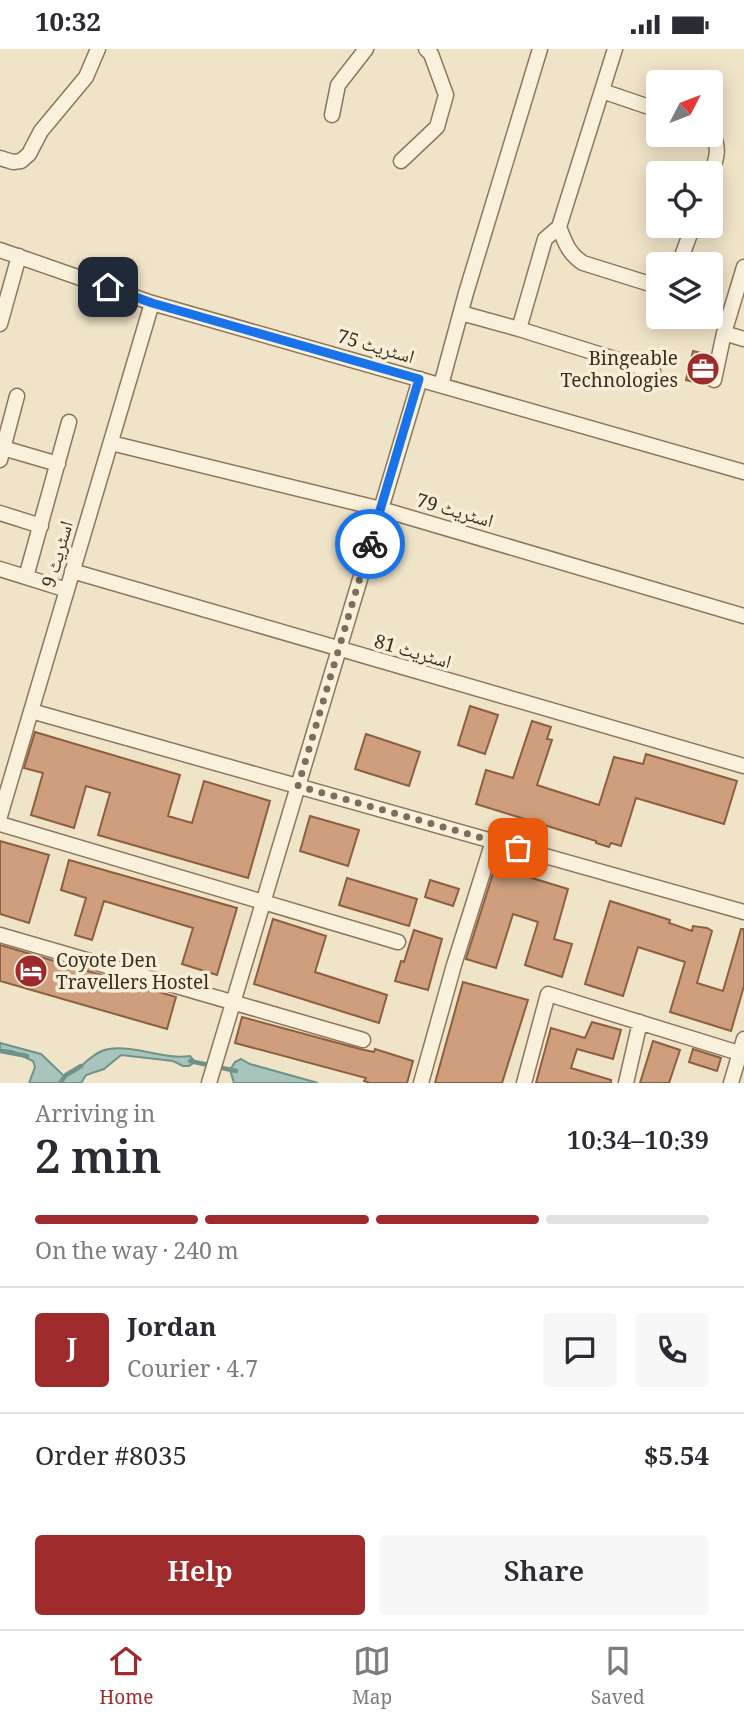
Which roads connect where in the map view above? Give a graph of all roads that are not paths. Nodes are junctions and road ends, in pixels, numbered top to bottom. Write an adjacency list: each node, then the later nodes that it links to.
1 (98, 49): 9 (street)
2 (366, 49): 8 (street)
3 (426, 49): 10 (street)
4 (540, 49): 17 (street)
5 (615, 49): 6 (street)
6 (602, 91): 7 (street); 11 (street)
7 (646, 106)
8 (332, 115)
9 (0, 158)
10 (401, 161)
11 (559, 227): 15 (street); 19 (street)
12 (0, 250): 13 (street, اسٹریٹ 75)
13 (19, 256): 16 (street, اسٹریٹ 75); 18 (street)
14 (744, 267): 20 (street)
15 (646, 283)
16 (152, 303): 23 (street, اسٹریٹ 75); 28 (street, اسٹریٹ 9)
17 (461, 313): 19 (street); 25 (street)
18 (0, 324)
19 (519, 329): 22 (street)
20 (724, 333): 21 (street); 24 (street)
21 (744, 339)
22 (653, 371)
23 (419, 379): 25 (street, اسٹریٹ 75); 32 (street)
24 (714, 380)
25 (441, 385): 31 (street, اسٹریٹ 75)
26 (17, 396): 29 (street)
27 (69, 422): 30 (street)
28 (111, 443): 32 (street, اسٹریٹ 79); 36 (street, اسٹریٹ 9)
29 (2, 454): 30 (street)
30 (58, 464): 34 (street)
31 (744, 472)
32 (381, 509): 39 (street, اسٹریٹ 79); 40 (street)
33 (0, 513): 34 (street)
34 (41, 526): 37 (street)
35 (0, 569): 37 (street)
36 (72, 571): 38 (street, اسٹریٹ 9); 40 (street, اسٹریٹ 81)
37 (26, 577): 38 (street)
38 (67, 590): 41 (street, اسٹریٹ 9)
39 (744, 616)
40 (338, 650): 42 (street, اسٹریٹ 81); 43 (street)
41 (31, 711): 43 (street); 44 (street, اسٹریٹ 9)
42 (744, 766)
43 (298, 786): 46 (street); 47 (street)
44 (0, 816)
45 (0, 824): 47 (street)
46 (493, 841): 48 (street); 56 (street)
47 (263, 903): 50 (street); 51 (street)
48 (744, 912)
49 (0, 935): 51 (street)
50 (398, 942)
51 (234, 1002): 53 (street); 55 (street)
52 (640, 1022): 54 (street); 57 (street); 58 (street)
53 (363, 1040)
54 (742, 1046): 59 (street)
55 (209, 1083)
56 (421, 1083)
57 (524, 1083)
58 (626, 1083)
59 (731, 1083)

